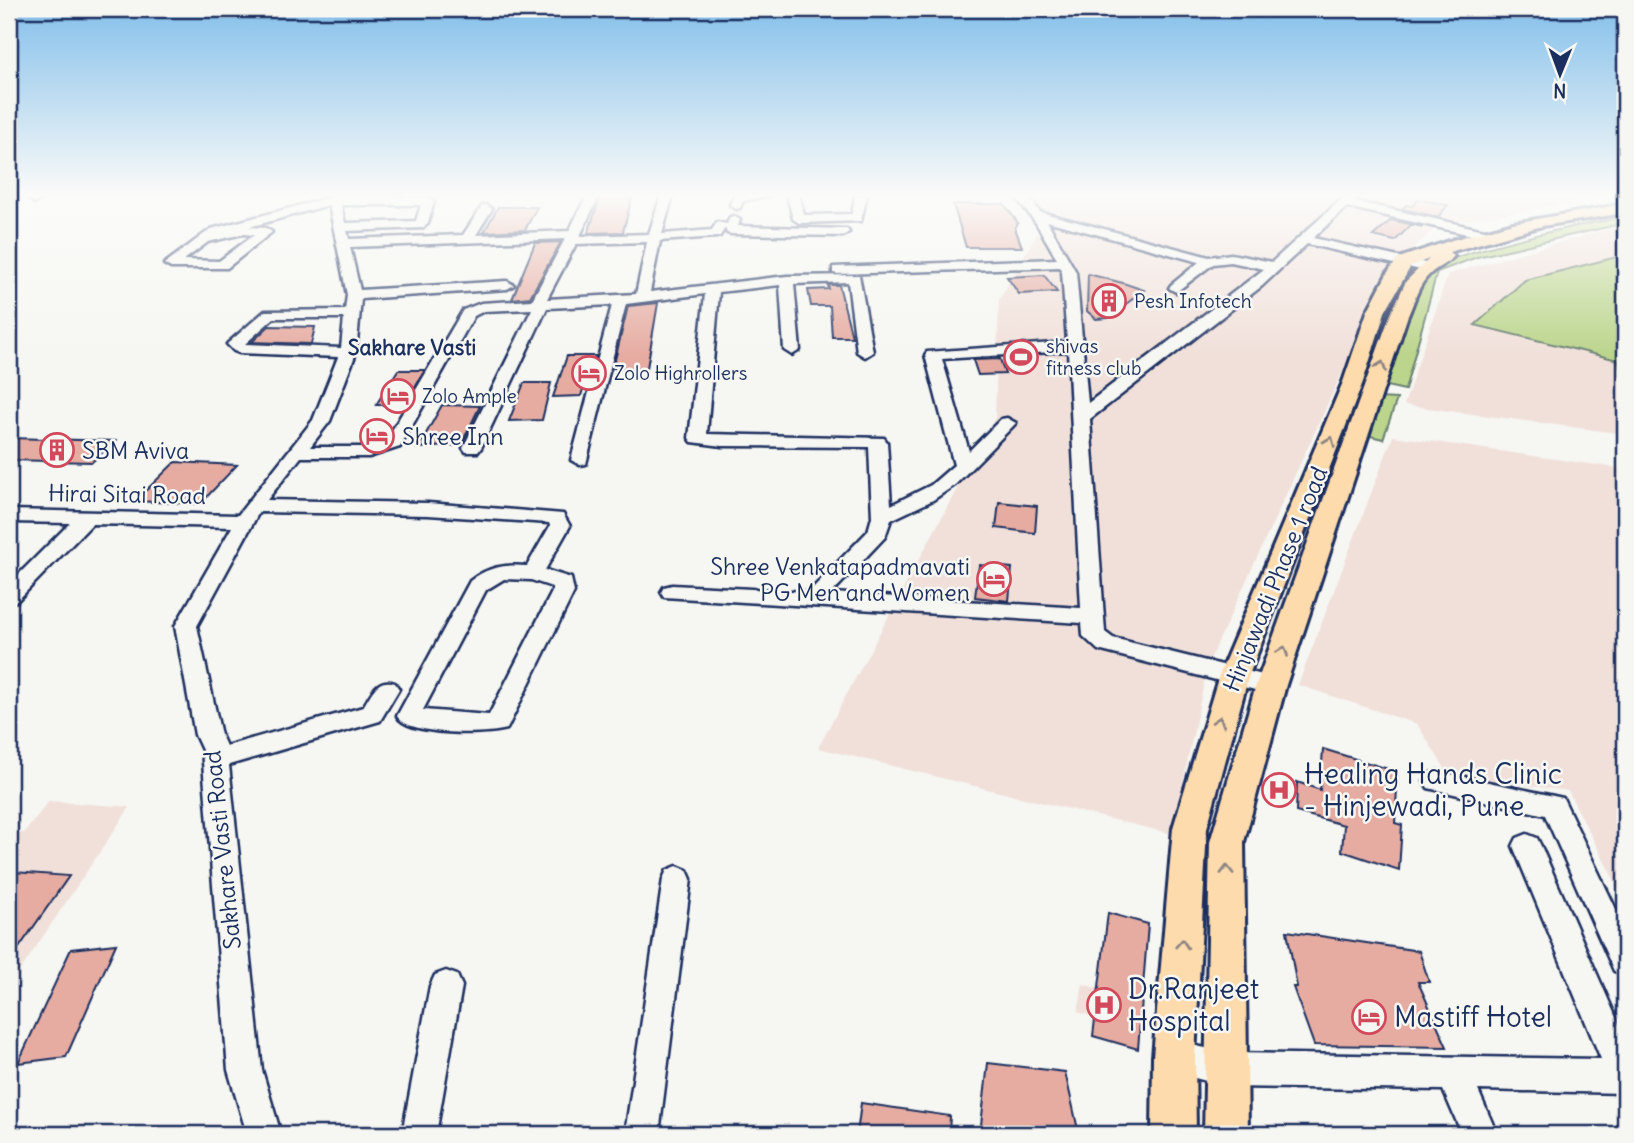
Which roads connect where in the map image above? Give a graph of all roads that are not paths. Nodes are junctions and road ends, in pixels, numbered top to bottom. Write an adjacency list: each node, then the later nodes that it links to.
1 (191, 248): 2 (street)
2 (244, 248)
3 (343, 248): 24 (street, Sakhare Vasti Road)
4 (568, 248): 25 (street)
5 (652, 248): 22 (street)
6 (840, 248): 17 (street)
7 (894, 248): 14 (street)
8 (1059, 248): 14 (street)
9 (1162, 248): 13 (street)
10 (1295, 248): 16 (street)
11 (1343, 248): 15 (street)
12 (1463, 248): 15 (main road)
13 (1209, 261): 16 (street); 20 (street)
14 (1065, 263): 26 (street)
15 (1415, 264): 45 (main road, Hinjawadi Phase 1 road, one-way to 15); 46 (main road, Hinjawadi Phase 1 road, one-way to 15)
16 (1274, 267): 30 (street)
17 (824, 274): 18 (street); 28 (street)
18 (787, 280): 21 (street); 27 (street)
19 (507, 285): 24 (street)
20 (1176, 288)
21 (712, 290): 22 (street); 38 (street)
22 (642, 297): 23 (street)
23 (620, 300): 25 (street); 34 (street)
24 (353, 304): 29 (street, Sakhare Vasti Road); 29 (street)
25 (539, 304): 32 (street); 33 (street)
26 (1075, 346): 30 (street); 35 (street)
27 (792, 350)
28 (865, 352)
29 (348, 353): 33 (street, Sakhare Vasti Road)
30 (1081, 417): 44 (street)
31 (1007, 423): 35 (street)
32 (472, 448)
33 (297, 452): 36 (street, Sakhare Vasti Road)
34 (580, 460)
35 (964, 467): 38 (street)
36 (249, 514): 39 (street, Hirai Sitai Road); 40 (street, Hirai Sitai Road); 48 (street, Sakhare Vasti Road)
37 (9, 516): 39 (street, Hirai Sitai Road)
38 (882, 517): 43 (street)
39 (87, 518): 42 (street)
40 (533, 573): 40 (street)
41 (672, 592): 43 (street)
42 (9, 596)
43 (814, 600): 44 (street)
44 (1091, 616): 45 (street)
45 (1234, 675): 46 (street); 54 (main road, Hinjawadi Phase 1 road, one-way to 45)
46 (1271, 685): 55 (main road, Hinjawadi Phase 1 road, one-way to 46)
47 (387, 689): 48 (street)
48 (216, 759): 59 (street, Sakhare Vasti Road)
49 (1437, 781): 52 (street)
50 (1527, 846): 56 (street)
51 (677, 879): 61 (street)
52 (1625, 961)
53 (446, 986): 60 (street)
54 (1174, 1057): 55 (street); 62 (main road, Hinjawadi Phase 1 road)
55 (1228, 1070): 57 (street); 63 (main road, Hinjawadi Phase 1 road)
56 (1625, 1070)
57 (1454, 1074): 58 (street); 64 (street)
58 (1625, 1076)
59 (264, 1134)
60 (419, 1134)
61 (642, 1134)
62 (1174, 1134)
63 (1226, 1134)
64 (1480, 1134)

